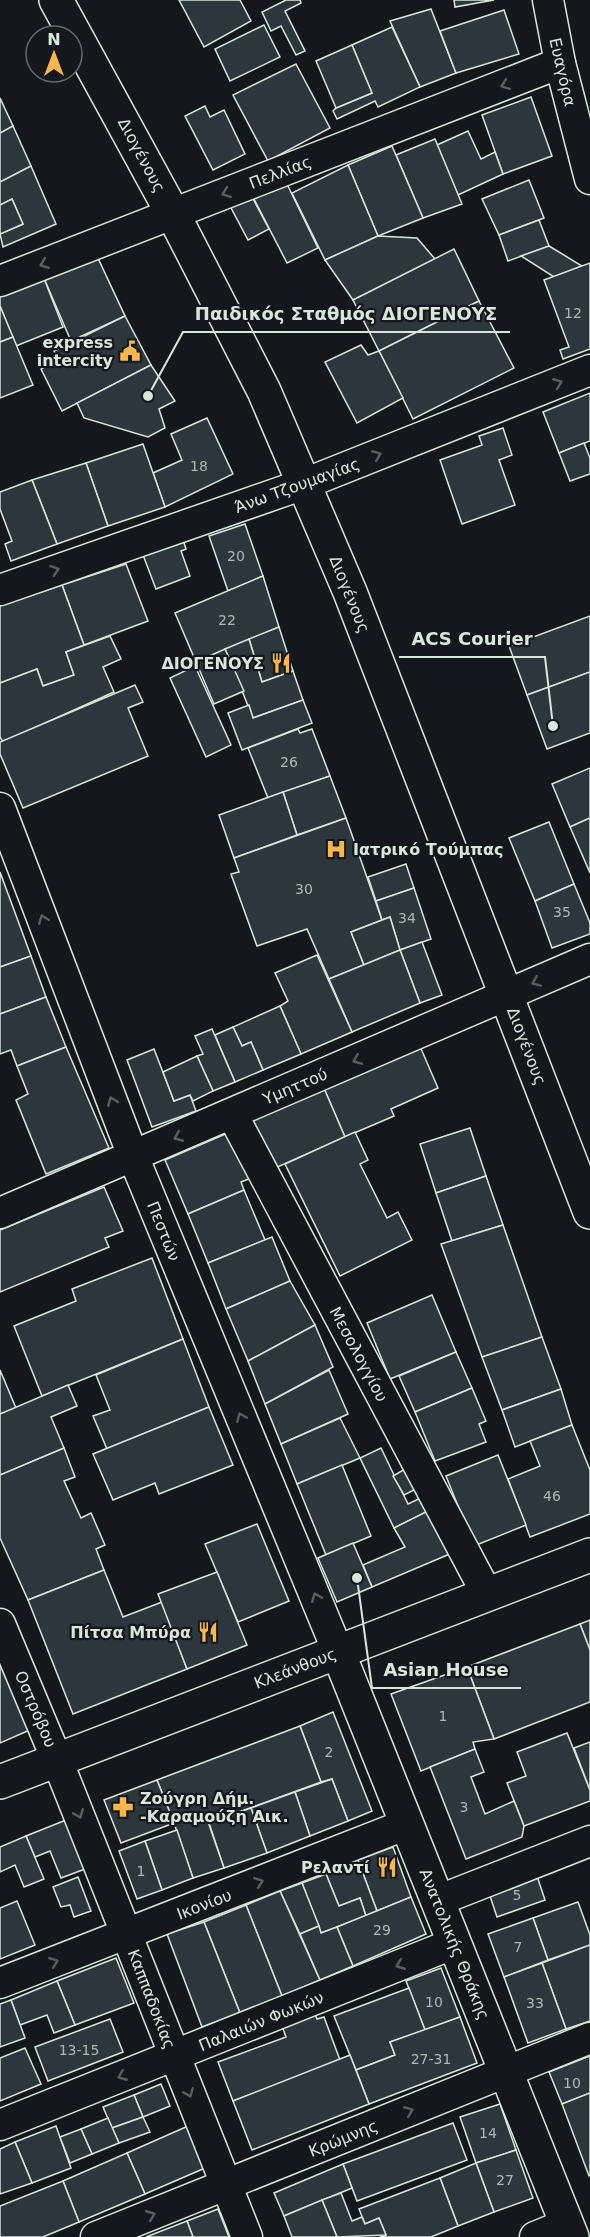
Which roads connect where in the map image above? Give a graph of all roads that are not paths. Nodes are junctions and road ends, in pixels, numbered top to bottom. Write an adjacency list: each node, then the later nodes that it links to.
1 (56, 0): 5 (street, Διογένους)
2 (548, 0): 3 (street, Ευαγόρα)
3 (560, 63): 4 (street, Ευαγόρα); 5 (street, Πελλίας, one-way to 5)
4 (590, 179)
5 (173, 214): 6 (street, Πελλίας, one-way to 6); 8 (street, Διογένους)
6 (0, 282)
7 (590, 370): 8 (street, Άνω Τζουμαγίας, one-way to 7)
8 (304, 484): 9 (street, Άνω Τζουμαγίας, one-way to 8); 12 (street, Διογένους)
9 (0, 590)
10 (0, 808): 14 (street, Πεστών, one-way to 10)
11 (590, 959): 12 (street, Υμηττού, one-way to 12)
12 (507, 995): 13 (street, Υμηττού, one-way to 13); 15 (street, Διογένους)
13 (232, 1114): 14 (street, Υμηττού, one-way to 14); 18 (street, Μεσολογγίου)
14 (133, 1156): 16 (street, Υμηττού); 20 (street, Πεστών, one-way to 14)
15 (590, 1212)
16 (0, 1213)
17 (590, 1555): 18 (street, Κλεάνθους)
18 (487, 1594): 20 (street, Κλεάνθους)
19 (0, 1624): 21 (street, Οστρόβου)
20 (338, 1652): 21 (street, Κλεάνθους); 23 (street, Ανατολικής Θράκης)
21 (57, 1760): 22 (street, Κλεάνθους); 26 (street, Καππαδοκίας, one-way to 26)
22 (0, 1782)
23 (407, 1824): 25 (street, Ανατολικής Θράκης); 26 (street, Ικονίου, one-way to 23)
24 (590, 1841): 25 (street)
25 (437, 1901): 27 (street, Ανατολικής Θράκης)
26 (126, 1934): 28 (street, Ικονίου, one-way to 26); 30 (street, Καππαδοκίας)
27 (454, 1943): 30 (street, Παλαιών Φωκών, one-way to 30); 31 (street, Ανατολικής Θράκης)
28 (0, 1983)
29 (590, 2038): 31 (street, Κρώμνης)
30 (174, 2055): 32 (street, Παλαιών Φωκών, one-way to 32); 33 (street, Καππαδοκίας, one-way to 33)
31 (506, 2072): 33 (street, Κρώμνης, one-way to 31); 34 (street, Ανατολικής Θράκης)
32 (0, 2125)
33 (227, 2184): 35 (street, Κρώμνης, one-way to 33); 36 (street, Καππαδοκίας)
34 (570, 2230): 37 (street)
35 (96, 2237)
36 (247, 2237)
37 (535, 2237)

